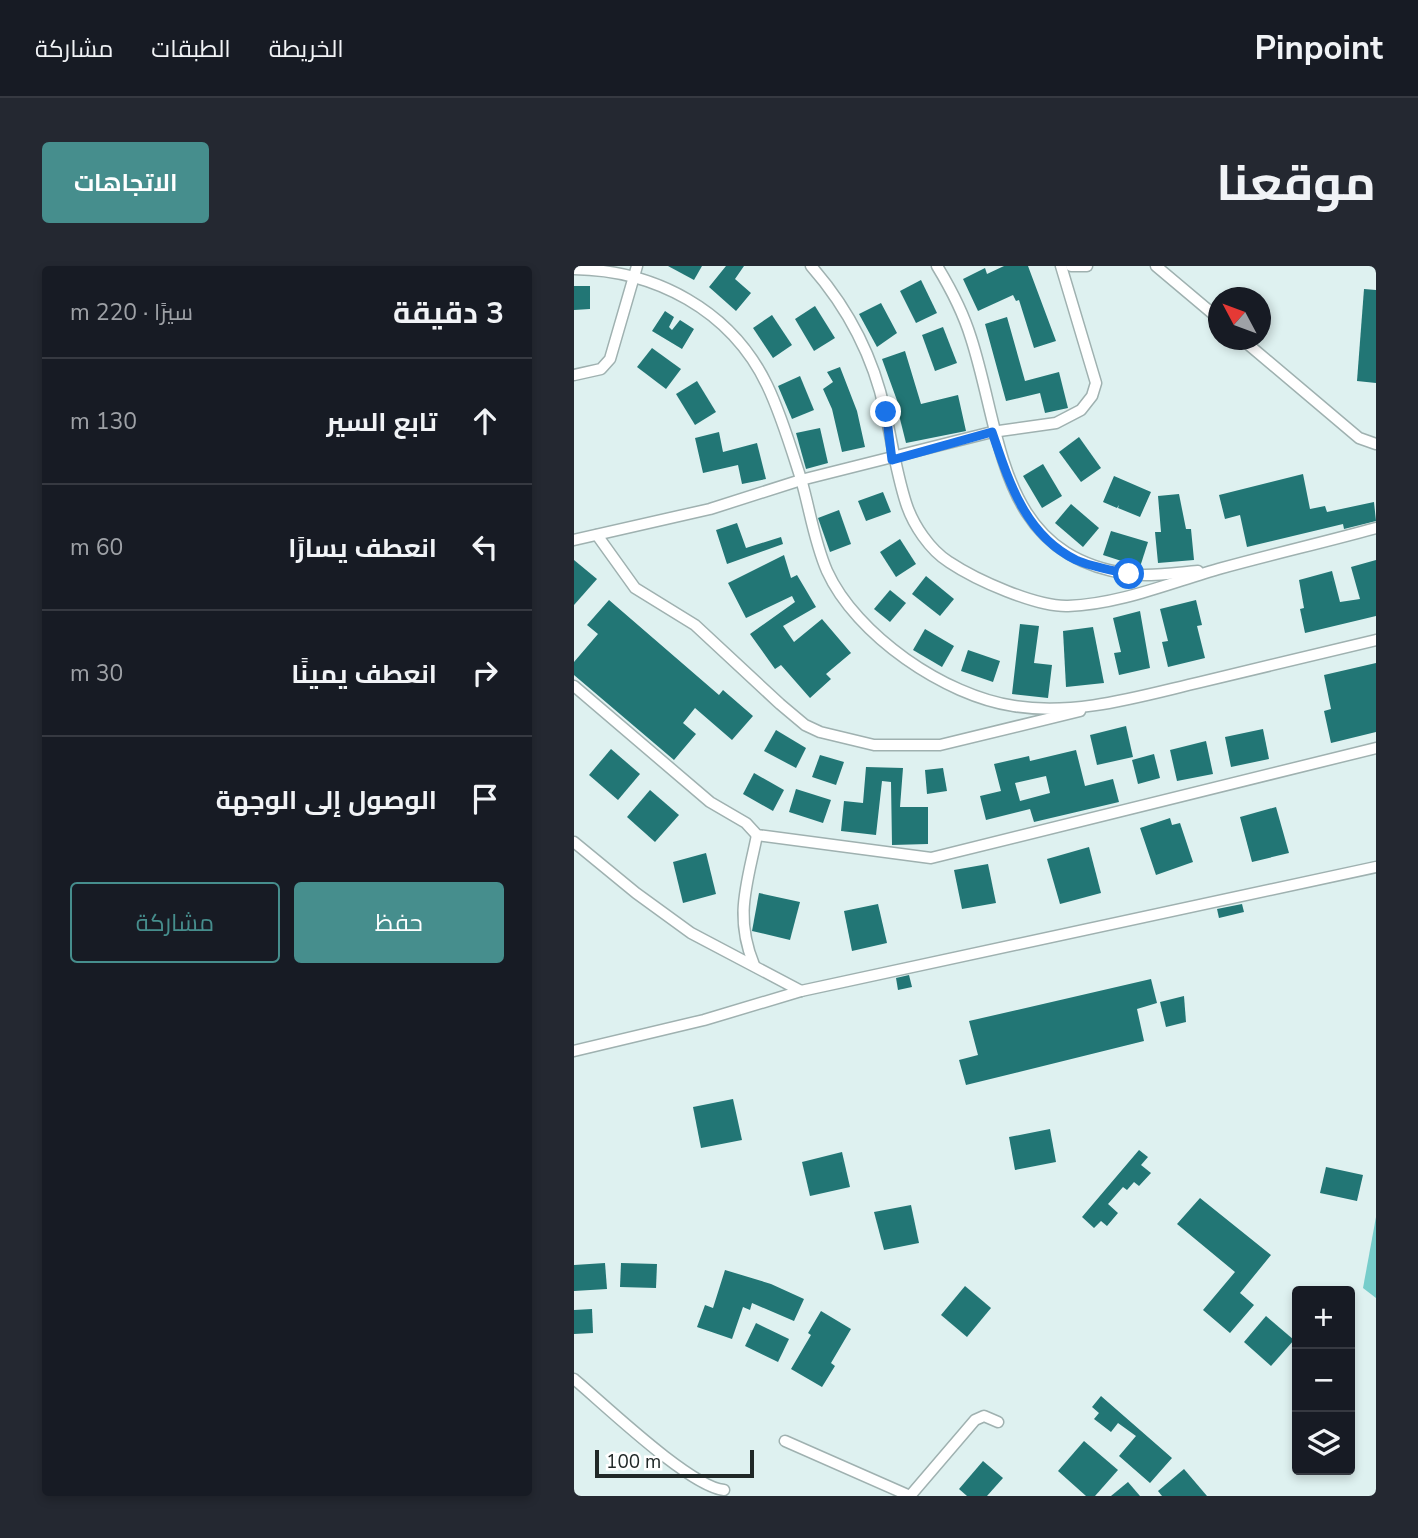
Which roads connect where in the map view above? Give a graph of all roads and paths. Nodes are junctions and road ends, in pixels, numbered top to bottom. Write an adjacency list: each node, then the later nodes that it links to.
1 (811, 266): 14 (street)
2 (937, 266): 12 (street)
3 (1061, 266): 12 (street)
4 (1071, 266): 5 (street)
5 (1087, 266)
6 (1156, 266): 9 (street)
7 (574, 269): 8 (street)
8 (636, 271): 11 (street); 15 (street)
9 (1208, 310)
10 (1255, 350): 13 (street)
11 (574, 376)
12 (992, 432): 14 (street); 19 (street)
13 (1376, 444)
14 (892, 460): 15 (street); 19 (street)
15 (801, 481): 17 (street); 22 (street)
16 (1376, 528): 19 (street)
17 (597, 535): 18 (street); 22 (street)
18 (574, 540)
19 (1223, 568)
20 (1376, 639): 22 (street)
21 (574, 685): 24 (street)
22 (1116, 702)
23 (1376, 748): 24 (street)
24 (757, 835): 27 (street)
25 (574, 842): 27 (street)
26 (1376, 867): 28 (street)
27 (754, 965): 28 (street)
28 (801, 991): 29 (street)
29 (574, 1051)
30 (574, 1378): 33 (street)
31 (998, 1422): 34 (street)
32 (785, 1441): 34 (street)
33 (724, 1490)
34 (910, 1496)

